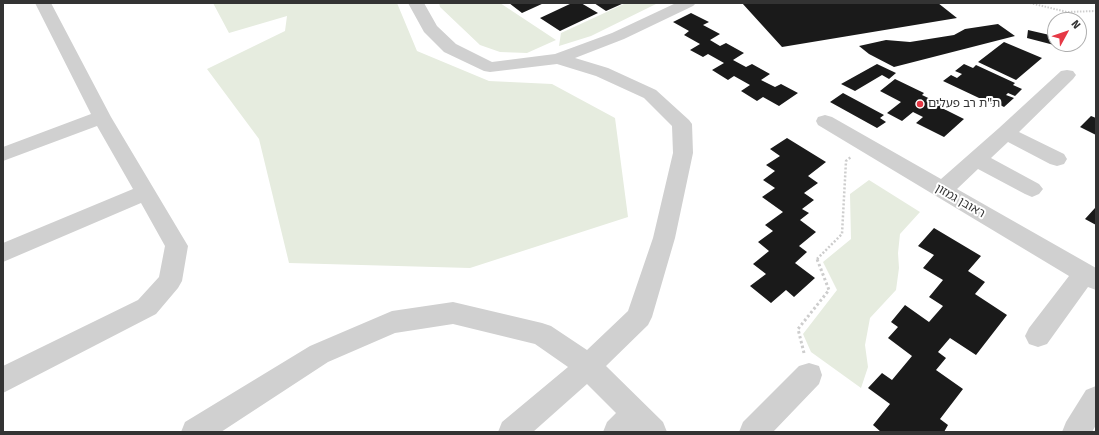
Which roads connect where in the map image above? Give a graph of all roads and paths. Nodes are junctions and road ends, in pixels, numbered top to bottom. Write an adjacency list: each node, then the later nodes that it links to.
1 (43, 3): 8 (street)
2 (416, 3): 6 (street)
3 (688, 3): 6 (street)
4 (1030, 3): 5 (path)
5 (1096, 11)
6 (558, 59): 21 (street)
7 (1067, 75): 10 (street)
8 (102, 117): 12 (street); 17 (street)
9 (824, 121): 11 (street, ראובן גמזון)
10 (1006, 133): 13 (street); 14 (street)
11 (865, 145): 16 (street, ראובן גמזון); 22 (path)
12 (3, 154)
13 (976, 159): 15 (street); 16 (street)
14 (1057, 159)
15 (1032, 189)
16 (942, 190): 19 (street, ראובן גמזון)
17 (145, 192): 18 (street); 23 (street)
18 (3, 253)
19 (1090, 277): 20 (street)
20 (1038, 336)
21 (588, 366): 25 (street); 26 (street); 27 (street)
22 (809, 375): 28 (street)
23 (3, 380)
24 (1096, 399): 29 (street)
25 (635, 426)
26 (195, 432)
27 (512, 432)
28 (753, 432)
29 (1076, 432)

